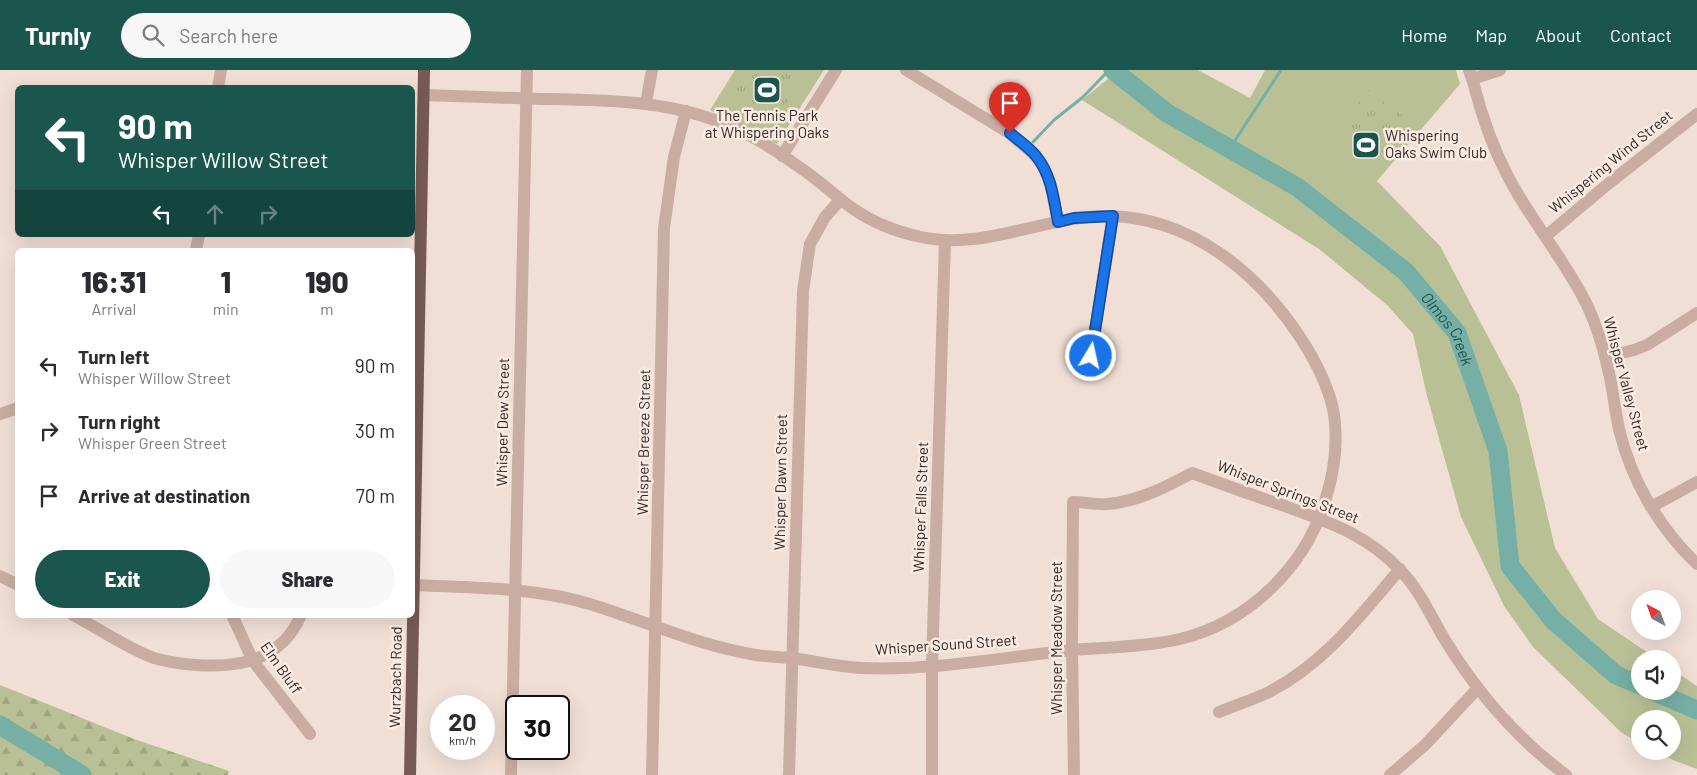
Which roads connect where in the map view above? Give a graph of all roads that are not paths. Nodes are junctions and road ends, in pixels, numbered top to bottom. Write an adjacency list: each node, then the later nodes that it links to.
1 (221, 70): 9 (street)
2 (424, 70): 10 (main road, Wurzbach Road)
3 (527, 70): 11 (street, Whisper Dew Street)
4 (652, 70): 12 (street)
5 (836, 70): 15 (street)
6 (906, 70): 18 (street)
7 (1500, 70): 8 (street)
8 (1470, 74): 19 (street, Whisper Valley Street)
9 (218, 85)
10 (424, 95): 11 (street, Whisper Sound Street); 30 (main road, Wurzbach Road)
11 (526, 99): 12 (street, Whisper Sound Street); 36 (street, Whisper Dew Street)
12 (646, 103): 13 (street, Whisper Sound Street)
13 (686, 111): 15 (street, Whisper Sound Street); 41 (street, Whisper Breeze Street)
14 (1697, 114): 19 (street, Whispering Wind Street)
15 (782, 156): 16 (street, Whisper Sound Street)
16 (840, 200): 20 (street, Whisper Sound Street); 43 (street, Whisper Dawn Street)
17 (1113, 216): 18 (street, Whisper Sound Street); 22 (street); 29 (street, Whisper Sound Street)
18 (1058, 222): 20 (street, Whisper Sound Street)
19 (1546, 236): 23 (street, Whisper Valley Street)
20 (945, 240): 45 (street, Whisper Falls Street)
21 (1697, 314): 23 (street)
22 (1091, 356)
23 (1605, 358): 28 (street, Whisper Valley Street)
24 (15, 409): 25 (street)
25 (0, 414)
26 (1697, 482): 28 (street)
27 (1073, 502): 29 (street, Whisper Springs Street); 42 (street, Whisper Meadow Street)
28 (1651, 507): 31 (street, Whisper Valley Street)
29 (1319, 519): 32 (street, Whisper Springs Street); 42 (street, Whisper Sound Street)
30 (415, 536)
31 (1697, 564)
32 (1400, 569): 46 (street, Whisper Springs Street); 47 (street)
33 (0, 576): 34 (street)
34 (15, 584)
35 (415, 585): 36 (street, Whisper Sound Street)
36 (515, 590): 41 (street, Whisper Sound Street); 50 (street, Whisper Dew Street)
37 (79, 618): 44 (street)
38 (233, 618): 44 (street, Elm Bluff)
39 (300, 618): 44 (street)
40 (413, 618): 49 (main road, Wurzbach Road)
41 (656, 627): 43 (street, Whisper Sound Street); 51 (street, Whisper Breeze Street)
42 (1072, 650): 45 (street, Whisper Sound Street); 54 (street, Whisper Meadow Street)
43 (793, 658): 45 (street, Whisper Sound Street); 52 (street, Whisper Dawn Street)
44 (253, 661): 48 (street, Elm Bluff)
45 (932, 666): 53 (street, Whisper Falls Street)
46 (1478, 688): 55 (street); 56 (street, Whisper Springs Street)
47 (1219, 712)
48 (310, 734)
49 (410, 775)
50 (511, 775)
51 (652, 775)
52 (789, 775)
53 (932, 775)
54 (1074, 775)
55 (1390, 775)
56 (1566, 775)

